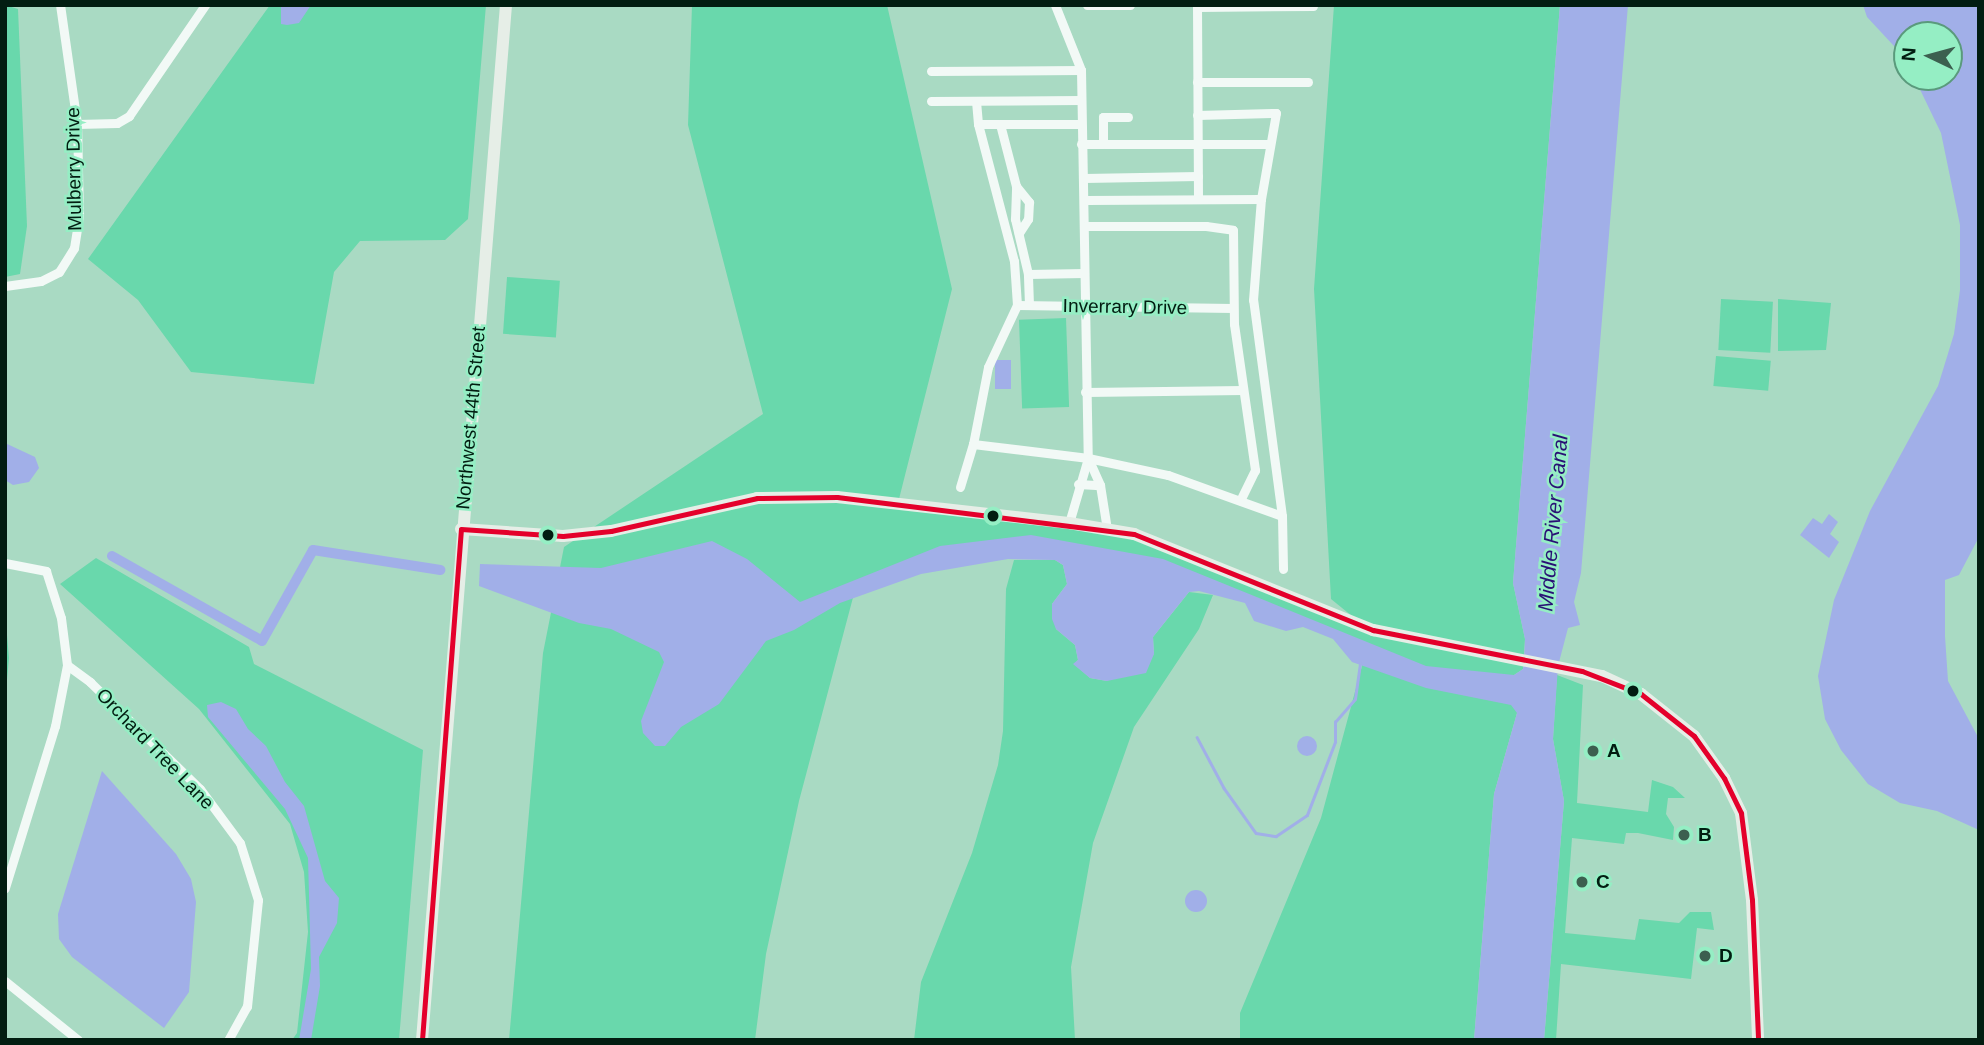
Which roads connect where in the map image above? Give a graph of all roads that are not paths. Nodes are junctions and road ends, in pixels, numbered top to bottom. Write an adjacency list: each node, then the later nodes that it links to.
1 (60, 5): 18 (street, Mulberry Drive)
2 (205, 5): 18 (street)
3 (506, 5): 49 (street, Northwest 44th Street)
4 (1055, 5): 9 (street)
5 (1087, 5): 6 (street)
6 (1130, 5)
7 (1197, 6): 8 (street); 11 (street)
8 (1313, 6)
9 (1081, 69): 10 (street); 13 (street)
10 (931, 71)
11 (1197, 82): 12 (street); 16 (street)
12 (1308, 82)
13 (1081, 100): 15 (street); 21 (street)
14 (931, 101): 15 (street)
15 (976, 101): 19 (street)
16 (1197, 115): 24 (street); 25 (street)
17 (1128, 117): 23 (street)
18 (76, 124): 34 (street, Mulberry Drive)
19 (978, 124): 20 (street); 35 (street)
20 (1000, 124): 21 (street); 33 (street)
21 (1080, 124): 22 (street)
22 (1081, 144): 23 (street); 27 (street)
23 (1104, 144): 25 (street)
24 (1270, 144): 25 (street); 29 (street)
25 (1197, 145): 26 (street)
26 (1198, 176): 27 (street); 28 (street)
27 (1084, 178): 30 (street)
28 (1198, 198): 29 (street); 30 (street)
29 (1261, 199): 47 (street)
30 (1086, 200): 31 (street)
31 (1085, 226): 32 (street); 38 (street)
32 (1084, 273): 33 (street); 37 (street)
33 (1028, 274): 36 (street)
34 (5, 286)
35 (1017, 305): 36 (street, Inverrary Drive); 41 (street)
36 (1029, 305): 37 (street, Inverrary Drive)
37 (1083, 307): 38 (street, Inverrary Drive); 40 (street)
38 (1233, 308): 39 (street)
39 (1243, 390): 40 (street); 46 (street)
40 (1085, 392): 42 (street)
41 (973, 444): 42 (street); 45 (street)
42 (1088, 458): 43 (street); 44 (street); 46 (street)
43 (1078, 484): 44 (street); 48 (street)
44 (1100, 485): 50 (street)
45 (960, 486)
46 (1240, 501): 47 (street)
47 (1282, 516): 52 (street)
48 (1069, 523): 49 (street); 50 (street)
49 (461, 529): 58 (street, Northwest 44th Street)
50 (1107, 529): 59 (street)
51 (5, 563): 53 (street)
52 (1283, 569)
53 (67, 665): 54 (street); 57 (street, Orchard Tree Lane)
54 (5, 888)
55 (5, 981): 56 (street)
56 (78, 1040)
57 (228, 1040)
58 (422, 1040)
59 (1758, 1040)

